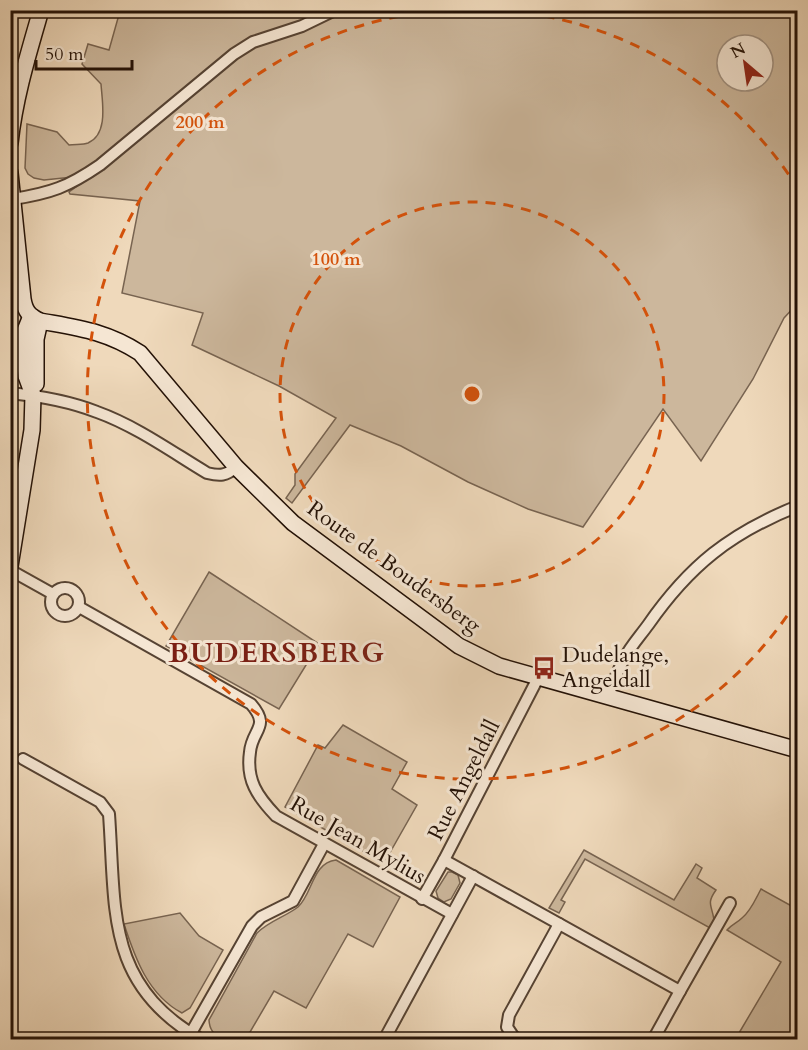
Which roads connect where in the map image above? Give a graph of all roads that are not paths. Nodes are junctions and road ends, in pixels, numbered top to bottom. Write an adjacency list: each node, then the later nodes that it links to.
1 (41, 10): 3 (main road)
2 (335, 10): 5 (street)
3 (10, 143)
4 (10, 173): 5 (main road)
5 (13, 198): 6 (main road)
6 (35, 319): 8 (main road); 9 (main road, Route de Boudersberg)
7 (10, 393): 8 (street)
8 (33, 395): 9 (street); 11 (main road)
9 (236, 467): 14 (main road, Route de Boudersberg)
10 (798, 506): 15 (street)
11 (10, 568): 12 (street, Rue Jean Mylius)
12 (53, 594): 13 (street, Rue Jean Mylius); 13 (street)
13 (79, 607): 18 (street, Rue Jean Mylius)
14 (538, 678): 15 (main road, Route de Boudersberg); 19 (street, Rue Angeldall)
15 (607, 698): 16 (main road, Route de Boudersberg)
16 (798, 750)
17 (23, 759): 26 (street)
18 (324, 844): 21 (street, Rue Jean Mylius); 26 (street)
19 (444, 860): 20 (street); 21 (street, Rue Angeldall)
20 (473, 876): 23 (street); 24 (street)
21 (422, 899): 23 (street, Rue Jean Mylius)
22 (730, 903): 25 (street)
23 (452, 914): 28 (street)
24 (559, 924): 25 (street); 29 (street)
25 (680, 991): 30 (street)
26 (191, 1033): 27 (street)
27 (202, 1040)
28 (384, 1040)
29 (519, 1040)
30 (653, 1040)

